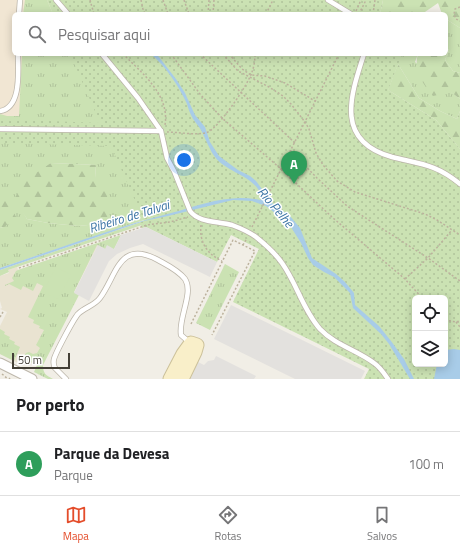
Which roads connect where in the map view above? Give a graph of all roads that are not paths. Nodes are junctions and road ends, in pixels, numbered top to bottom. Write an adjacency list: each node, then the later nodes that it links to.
1 (20, 0): 4 (lane)
2 (56, 0): 5 (lane)
3 (328, 0): 6 (lane)
4 (19, 12)
5 (66, 12)
6 (348, 12)
7 (18, 56): 10 (lane)
8 (104, 56): 12 (lane)
9 (363, 56): 13 (lane)
10 (0, 112)
11 (0, 128): 12 (lane)
12 (161, 132): 20 (lane)
13 (460, 184)
14 (191, 342): 17 (lane); 18 (street); 19 (street)
15 (0, 363): 16 (street)
16 (32, 379)
17 (66, 379)
18 (170, 379)
19 (182, 379)
20 (388, 379)

